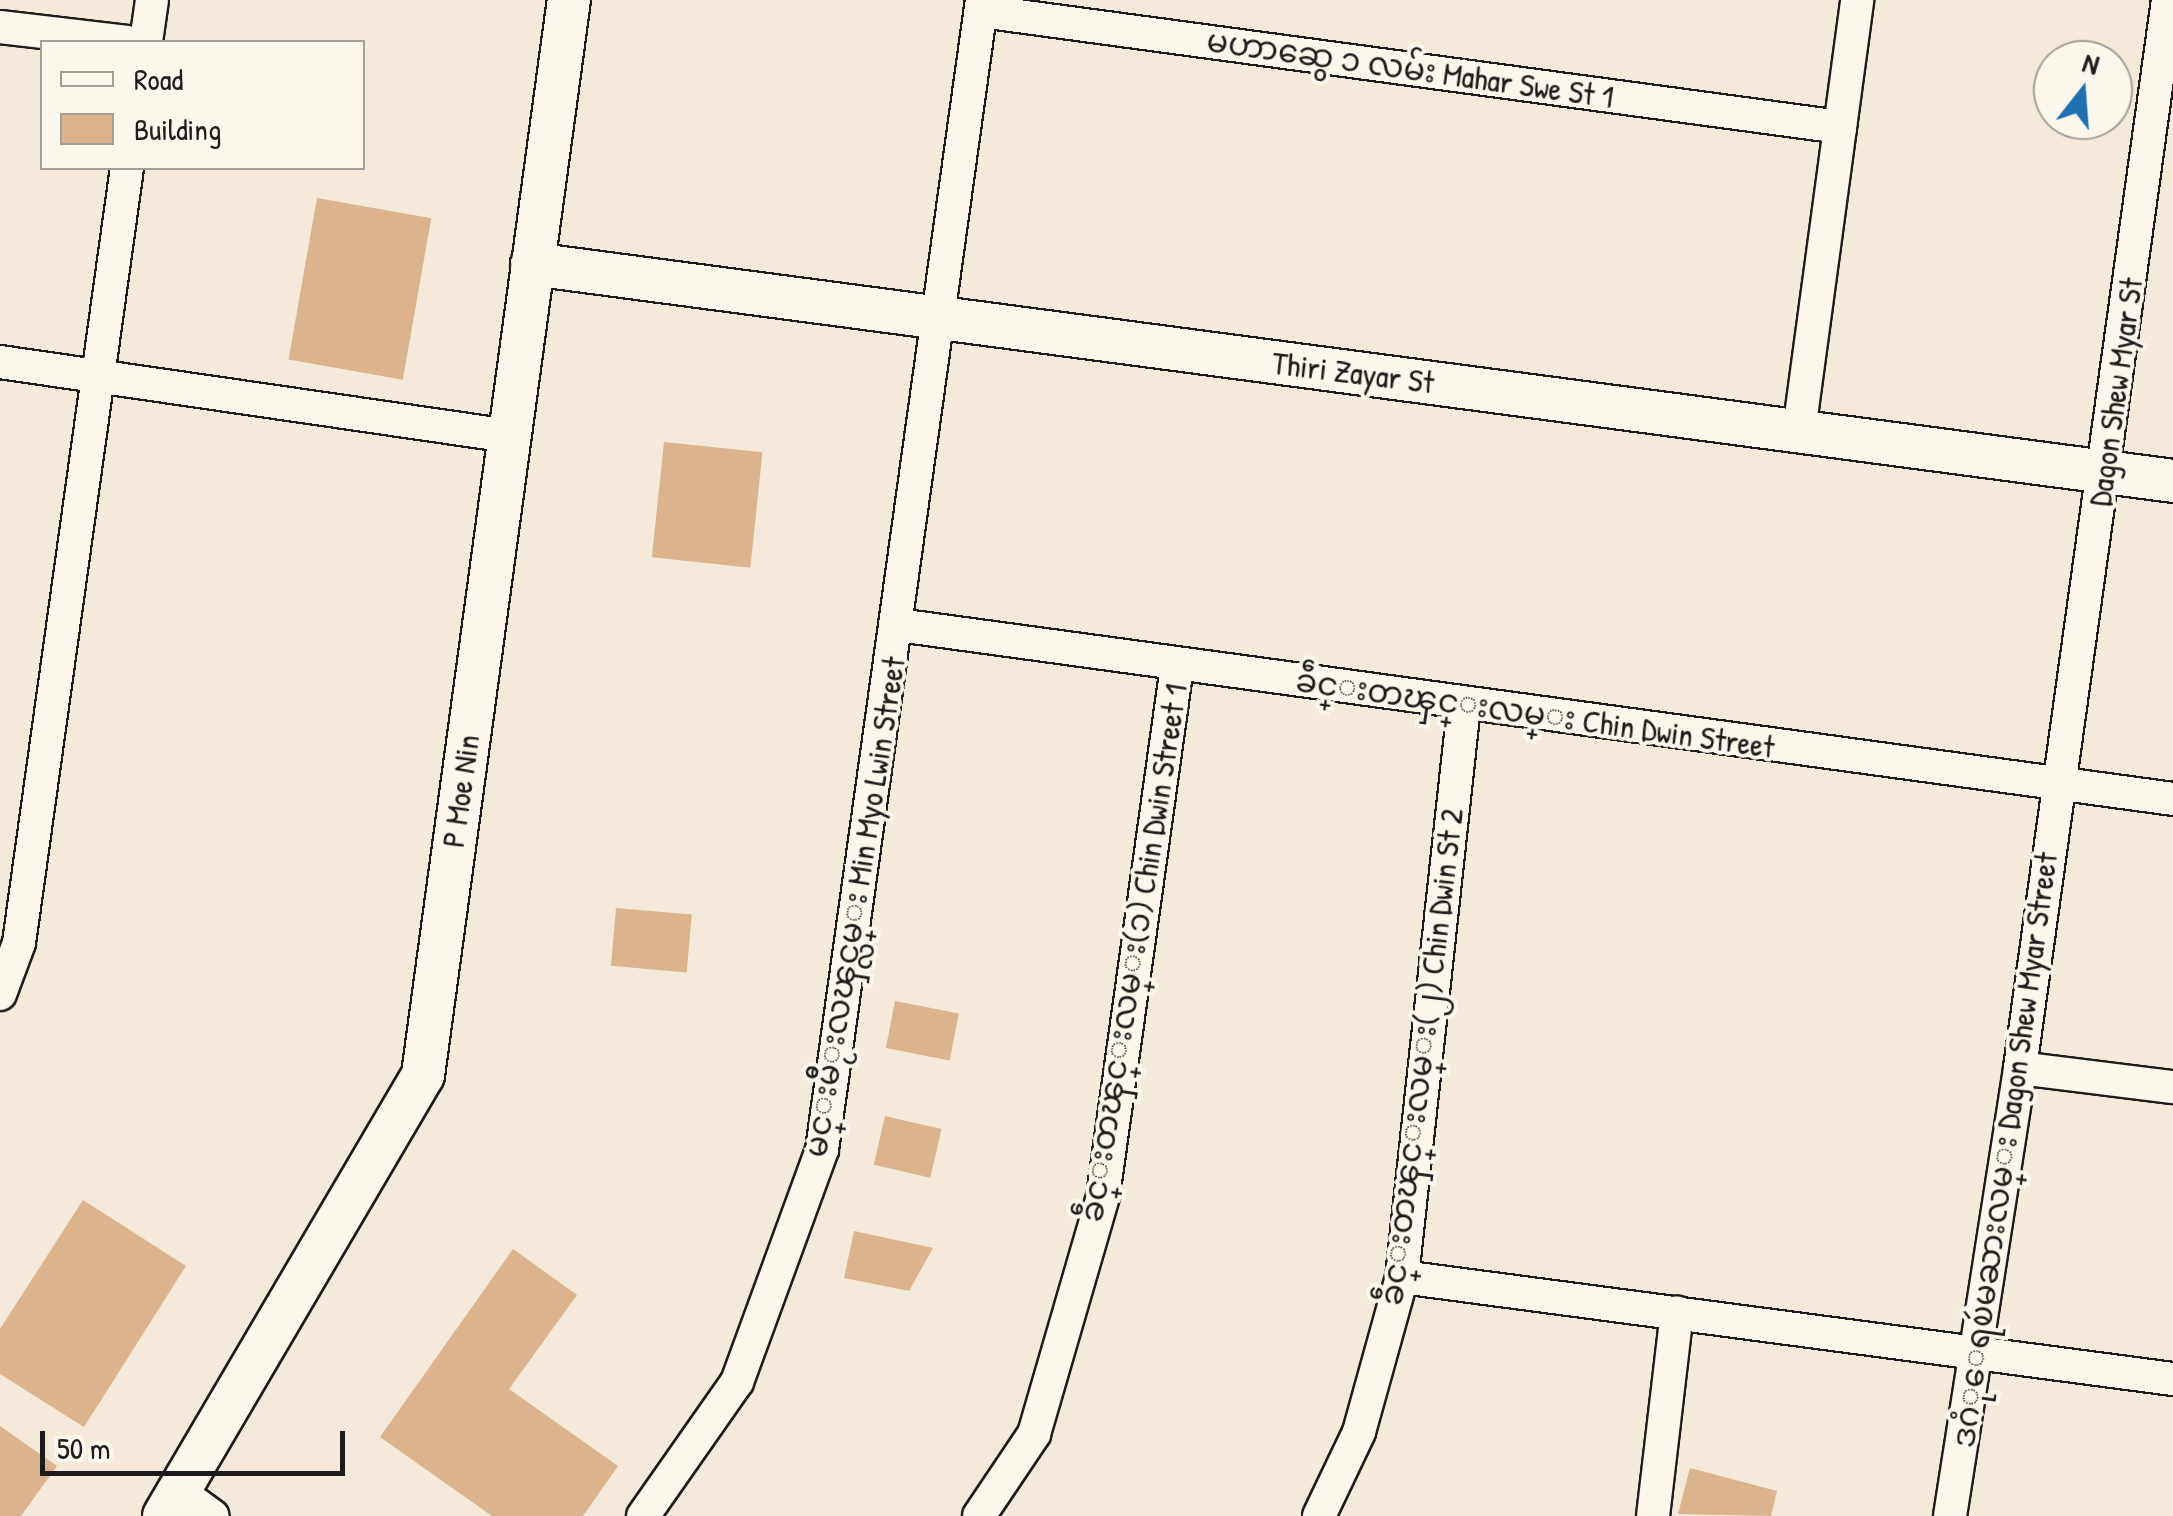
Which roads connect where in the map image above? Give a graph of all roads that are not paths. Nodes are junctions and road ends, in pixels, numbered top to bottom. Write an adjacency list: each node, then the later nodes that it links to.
1 (152, 0): 8 (street)
2 (569, 0): 11 (street, P Moe Nin)
3 (1858, 0): 9 (street)
4 (2168, 0): 17 (street, Dagon Shew Myar St)
5 (981, 5): 9 (street, မဟာဆွေ ၁ လမ်း Mahar Swe St 1); 12 (street, မင္းမဵိႂးလၾင္လမ္း Min Myo Lwin Street)
6 (0, 27): 7 (street)
7 (110, 40)
8 (146, 40)
9 (1840, 127): 15 (street)
10 (127, 170): 14 (street)
11 (532, 264): 12 (street, Thiri Zayar St); 16 (street, P Moe Nin)
12 (938, 318): 15 (street, Thiri Zayar St); 19 (street, မင္းမဵိႂးလၾင္လမ္း Min Myo Lwin Street)
13 (0, 362): 14 (street)
14 (96, 376): 16 (street); 24 (street)
15 (1799, 432): 17 (street, Thiri Zayar St)
16 (508, 436): 31 (street, P Moe Nin)
17 (2106, 472): 18 (street, Thiri Zayar St); 22 (street, Dagon Shew Myar St)
18 (2173, 481)
19 (898, 625): 20 (street, ခဵင္းတၾင္းလမ္း Chin Dwin Street); 32 (street, မင္းမဵိႂးလၾင္လမ္း Min Myo Lwin Street)
20 (1177, 666): 21 (street, ခဵင္းတၾင္းလမ္း Chin Dwin Street); 33 (street, ခဵင္းတၾင္းလမ္း(၁) Chin Dwin Street 1)
21 (1464, 706): 22 (street, ခဵင္းတၾင္းလမ္း Chin Dwin Street); 27 (street, ခဵင္းတၾင္းလမ္း(၂) Chin Dwin St 2)
22 (2058, 784): 23 (street, ခဵင္းတၾင္းလမ္း Chin Dwin Street); 25 (street, ဒဂံုေရၿဴမႀားလမ္း Dagon Shew Myar Street)
23 (2173, 799)
24 (0, 994)
25 (2020, 1068): 26 (street); 29 (street, ဒဂံုေရၿဴမႀားလမ္း Dagon Shew Myar Street)
26 (2173, 1088)
27 (1402, 1276): 28 (street); 34 (street, ခဵင္းတၾင္းလမ္း(၂) Chin Dwin St 2)
28 (1676, 1312): 29 (street); 35 (street)
29 (1975, 1356): 30 (street); 36 (street, ဒဂံုေရၿဴမႀားလမ္း Dagon Shew Myar Street)
30 (2173, 1379)
31 (186, 1508)
32 (643, 1516)
33 (979, 1516)
34 (1319, 1516)
35 (1653, 1516)
36 (1950, 1516)

